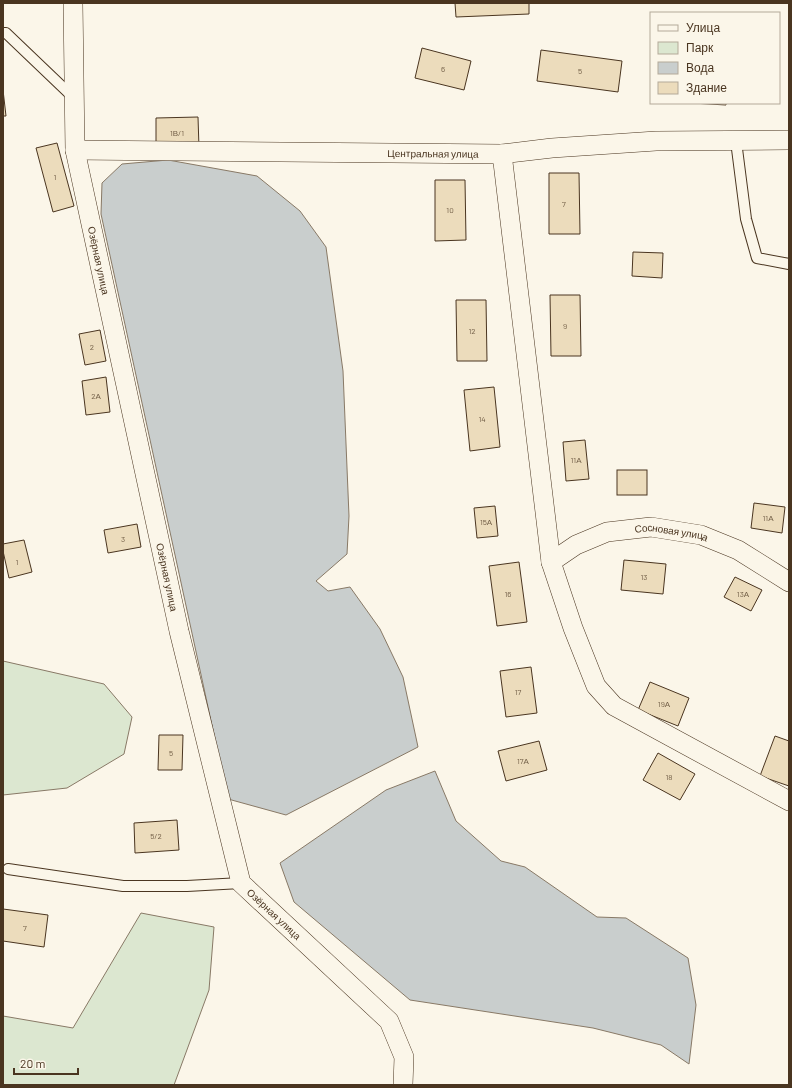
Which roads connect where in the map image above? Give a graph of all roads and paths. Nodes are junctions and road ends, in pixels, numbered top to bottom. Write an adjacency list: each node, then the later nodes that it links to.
1 (72, 3): 3 (street, Озёрная улица)
2 (3, 33): 3 (lane)
3 (74, 98): 6 (street, Озёрная улица)
4 (789, 140): 5 (street, Центральная улица)
5 (736, 141): 7 (street, Центральная улица); 8 (lane)
6 (76, 150): 7 (street, Центральная улица); 13 (street, Озёрная улица)
7 (502, 154): 9 (street)
8 (789, 264)
9 (551, 562): 10 (street, Сосновая улица); 11 (street)
10 (789, 582)
11 (789, 801)
12 (8, 869): 13 (lane)
13 (241, 883): 14 (street, Озёрная улица)
14 (404, 1085)

